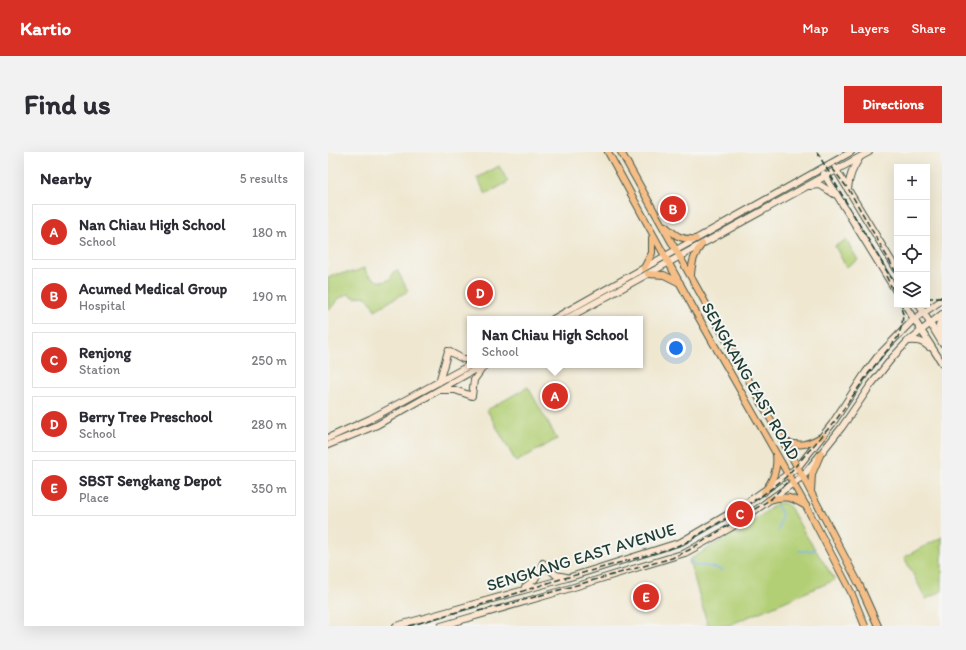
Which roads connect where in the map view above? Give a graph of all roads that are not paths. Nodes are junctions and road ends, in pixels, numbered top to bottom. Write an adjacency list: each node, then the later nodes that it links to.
1 (608, 152): 14 (main road, SENGKANG EAST ROAD)
2 (621, 152): 13 (main road, SENGKANG EAST ROAD)
3 (851, 152): 6 (street)
4 (870, 152): 5 (street)
5 (861, 157): 8 (street); 11 (street)
6 (832, 163): 7 (street); 8 (street)
7 (821, 169): 9 (street); 15 (street)
8 (837, 170): 9 (street); 11 (street)
9 (826, 176): 10 (street); 12 (street)
10 (808, 186): 12 (street); 16 (street)
11 (848, 189): 19 (street)
12 (837, 196): 24 (street)
13 (662, 224): 15 (main road); 17 (main road, SENGKANG EAST ROAD)
14 (652, 234): 18 (main road, SENGKANG EAST ROAD); 20 (main road)
15 (696, 239): 17 (street)
16 (702, 244): 17 (street); 22 (main road)
17 (678, 254): 18 (street); 22 (main road, SENGKANG EAST ROAD)
18 (667, 260): 20 (street); 21 (street); 23 (main road, SENGKANG EAST ROAD)
19 (894, 265)
20 (644, 268): 30 (street)
21 (648, 274): 23 (main road); 31 (street)
22 (691, 275): 48 (main road, SENGKANG EAST ROAD)
23 (680, 283): 50 (main road, SENGKANG EAST ROAD)
24 (894, 288)
25 (942, 300): 28 (street, SENGKANG EAST AVENUE)
26 (907, 308): 32 (street); 34 (street)
27 (921, 308): 28 (street)
28 (924, 312): 32 (street, SENGKANG EAST AVENUE); 33 (street)
29 (942, 315): 33 (street, SENGKANG EAST AVENUE); 37 (street)
30 (558, 316)
31 (571, 316)
32 (914, 320): 34 (street, SENGKANG EAST AVENUE); 35 (street)
33 (930, 323): 35 (street, SENGKANG EAST AVENUE); 37 (street)
34 (905, 328): 46 (street, SENGKANG EAST AVENUE)
35 (920, 331): 36 (street, SENGKANG EAST AVENUE); 38 (street)
36 (907, 342): 38 (street); 51 (street, SENGKANG EAST AVENUE)
37 (942, 342)
38 (932, 349): 40 (street)
39 (467, 359): 44 (street)
40 (942, 363)
41 (467, 367): 44 (street)
42 (478, 368): 45 (street)
43 (482, 368): 45 (street)
44 (439, 382): 47 (street)
45 (438, 390): 49 (street)
46 (823, 436): 48 (main road); 52 (street, SENGKANG EAST AVENUE)
47 (328, 438)
48 (783, 441): 52 (main road, SENGKANG EAST ROAD)
49 (328, 446)
50 (775, 452): 53 (main road, SENGKANG EAST ROAD); 56 (main road)
51 (822, 453): 54 (street, SENGKANG EAST AVENUE); 57 (main road)
52 (798, 467): 53 (street, SENGKANG EAST AVENUE); 54 (main road, SENGKANG EAST ROAD)
53 (788, 474): 55 (main road, SENGKANG EAST ROAD); 56 (street, SENGKANG EAST AVENUE)
54 (803, 476): 55 (street, SENGKANG EAST AVENUE); 57 (main road, SENGKANG EAST ROAD)
55 (793, 483): 58 (street, SENGKANG EAST AVENUE); 59 (main road, SENGKANG EAST ROAD)
56 (764, 492): 60 (street, SENGKANG EAST AVENUE)
57 (812, 493): 65 (main road, SENGKANG EAST ROAD)
58 (769, 500): 59 (main road); 63 (street, SENGKANG EAST AVENUE)
59 (806, 506): 64 (main road, SENGKANG EAST ROAD)
60 (567, 578): 61 (street, SENGKANG EAST AVENUE); 61 (street)
61 (518, 591): 62 (street, SENGKANG EAST AVENUE)
62 (396, 626)
63 (441, 626)
64 (865, 626)
65 (878, 626)

